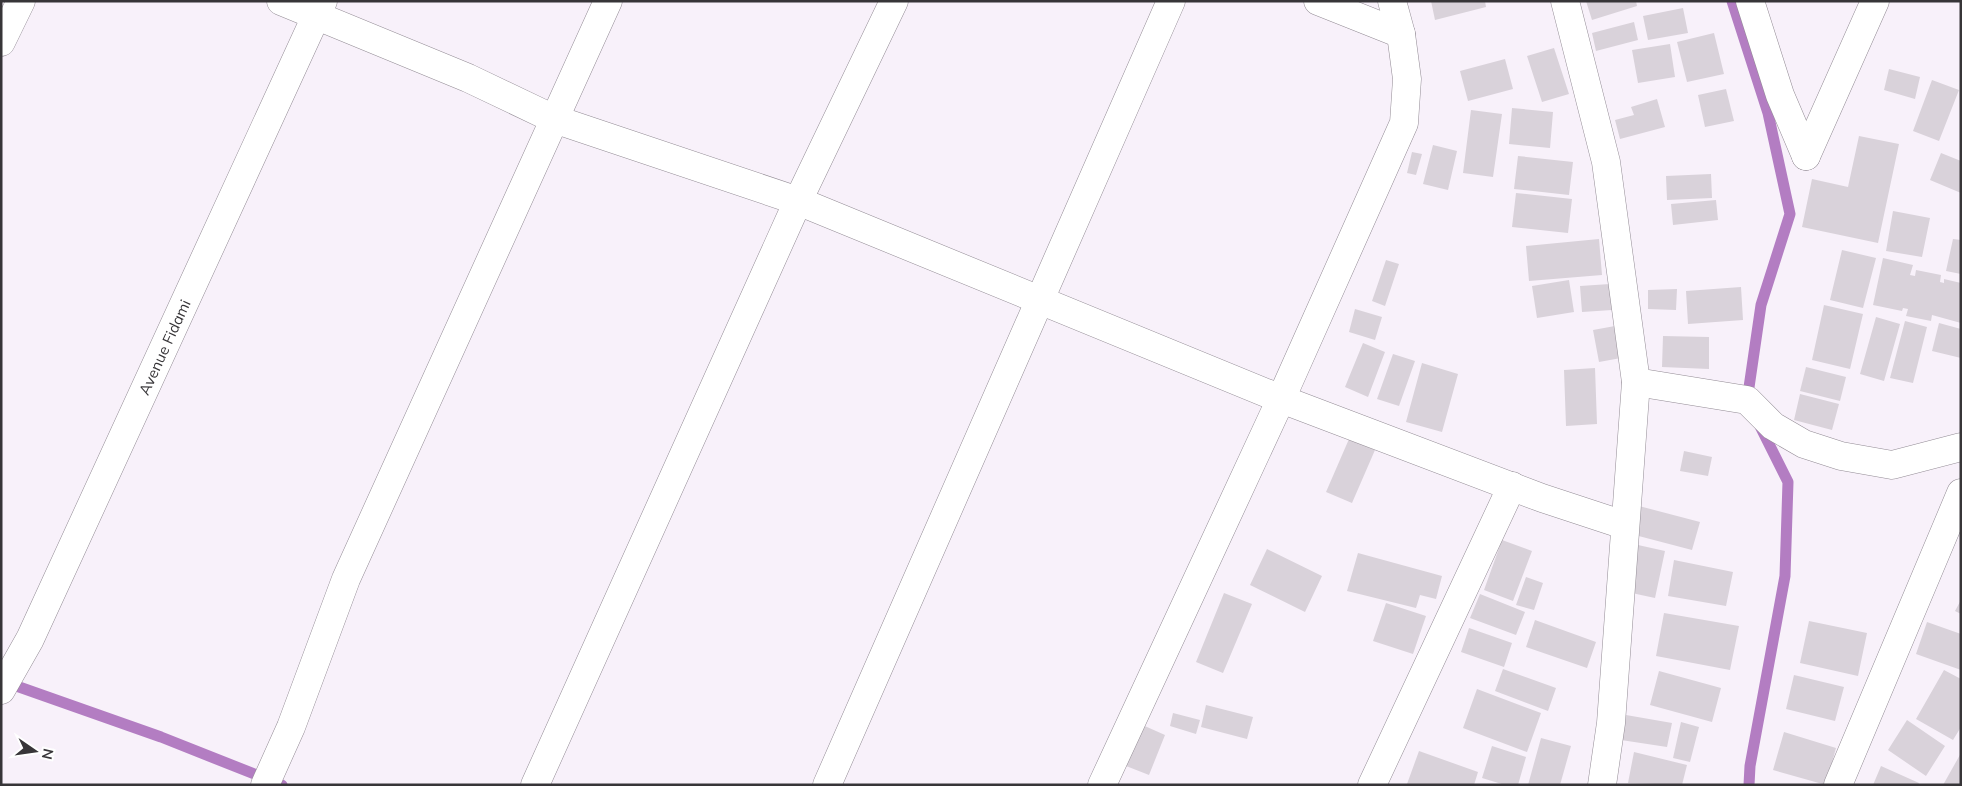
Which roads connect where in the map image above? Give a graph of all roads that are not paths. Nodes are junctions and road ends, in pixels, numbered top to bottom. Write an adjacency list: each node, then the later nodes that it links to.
1 (21, 1): 13 (street)
2 (282, 1): 11 (street)
3 (608, 1): 14 (street)
4 (894, 1): 15 (street)
5 (1171, 1): 16 (street)
6 (1318, 1): 12 (street)
7 (1392, 1): 12 (street)
8 (1565, 1): 17 (street)
9 (1750, 1): 10 (street)
10 (1875, 1)
11 (320, 9): 14 (street); 23 (street, Avenue Fidami)
12 (1401, 34): 18 (street)
13 (1, 42)
14 (554, 119): 15 (street); 24 (street)
15 (798, 200): 16 (street); 25 (street)
16 (1041, 300): 18 (street); 26 (street)
17 (1636, 382): 19 (street); 22 (street)
18 (1281, 399): 20 (street); 27 (street)
19 (1961, 446)
20 (1512, 486): 22 (street); 28 (street)
21 (1961, 493): 30 (street)
22 (1624, 525): 29 (street)
23 (1, 690)
24 (265, 785)
25 (535, 785)
26 (827, 785)
27 (1102, 785)
28 (1372, 785)
29 (1602, 785)
30 (1838, 785)

